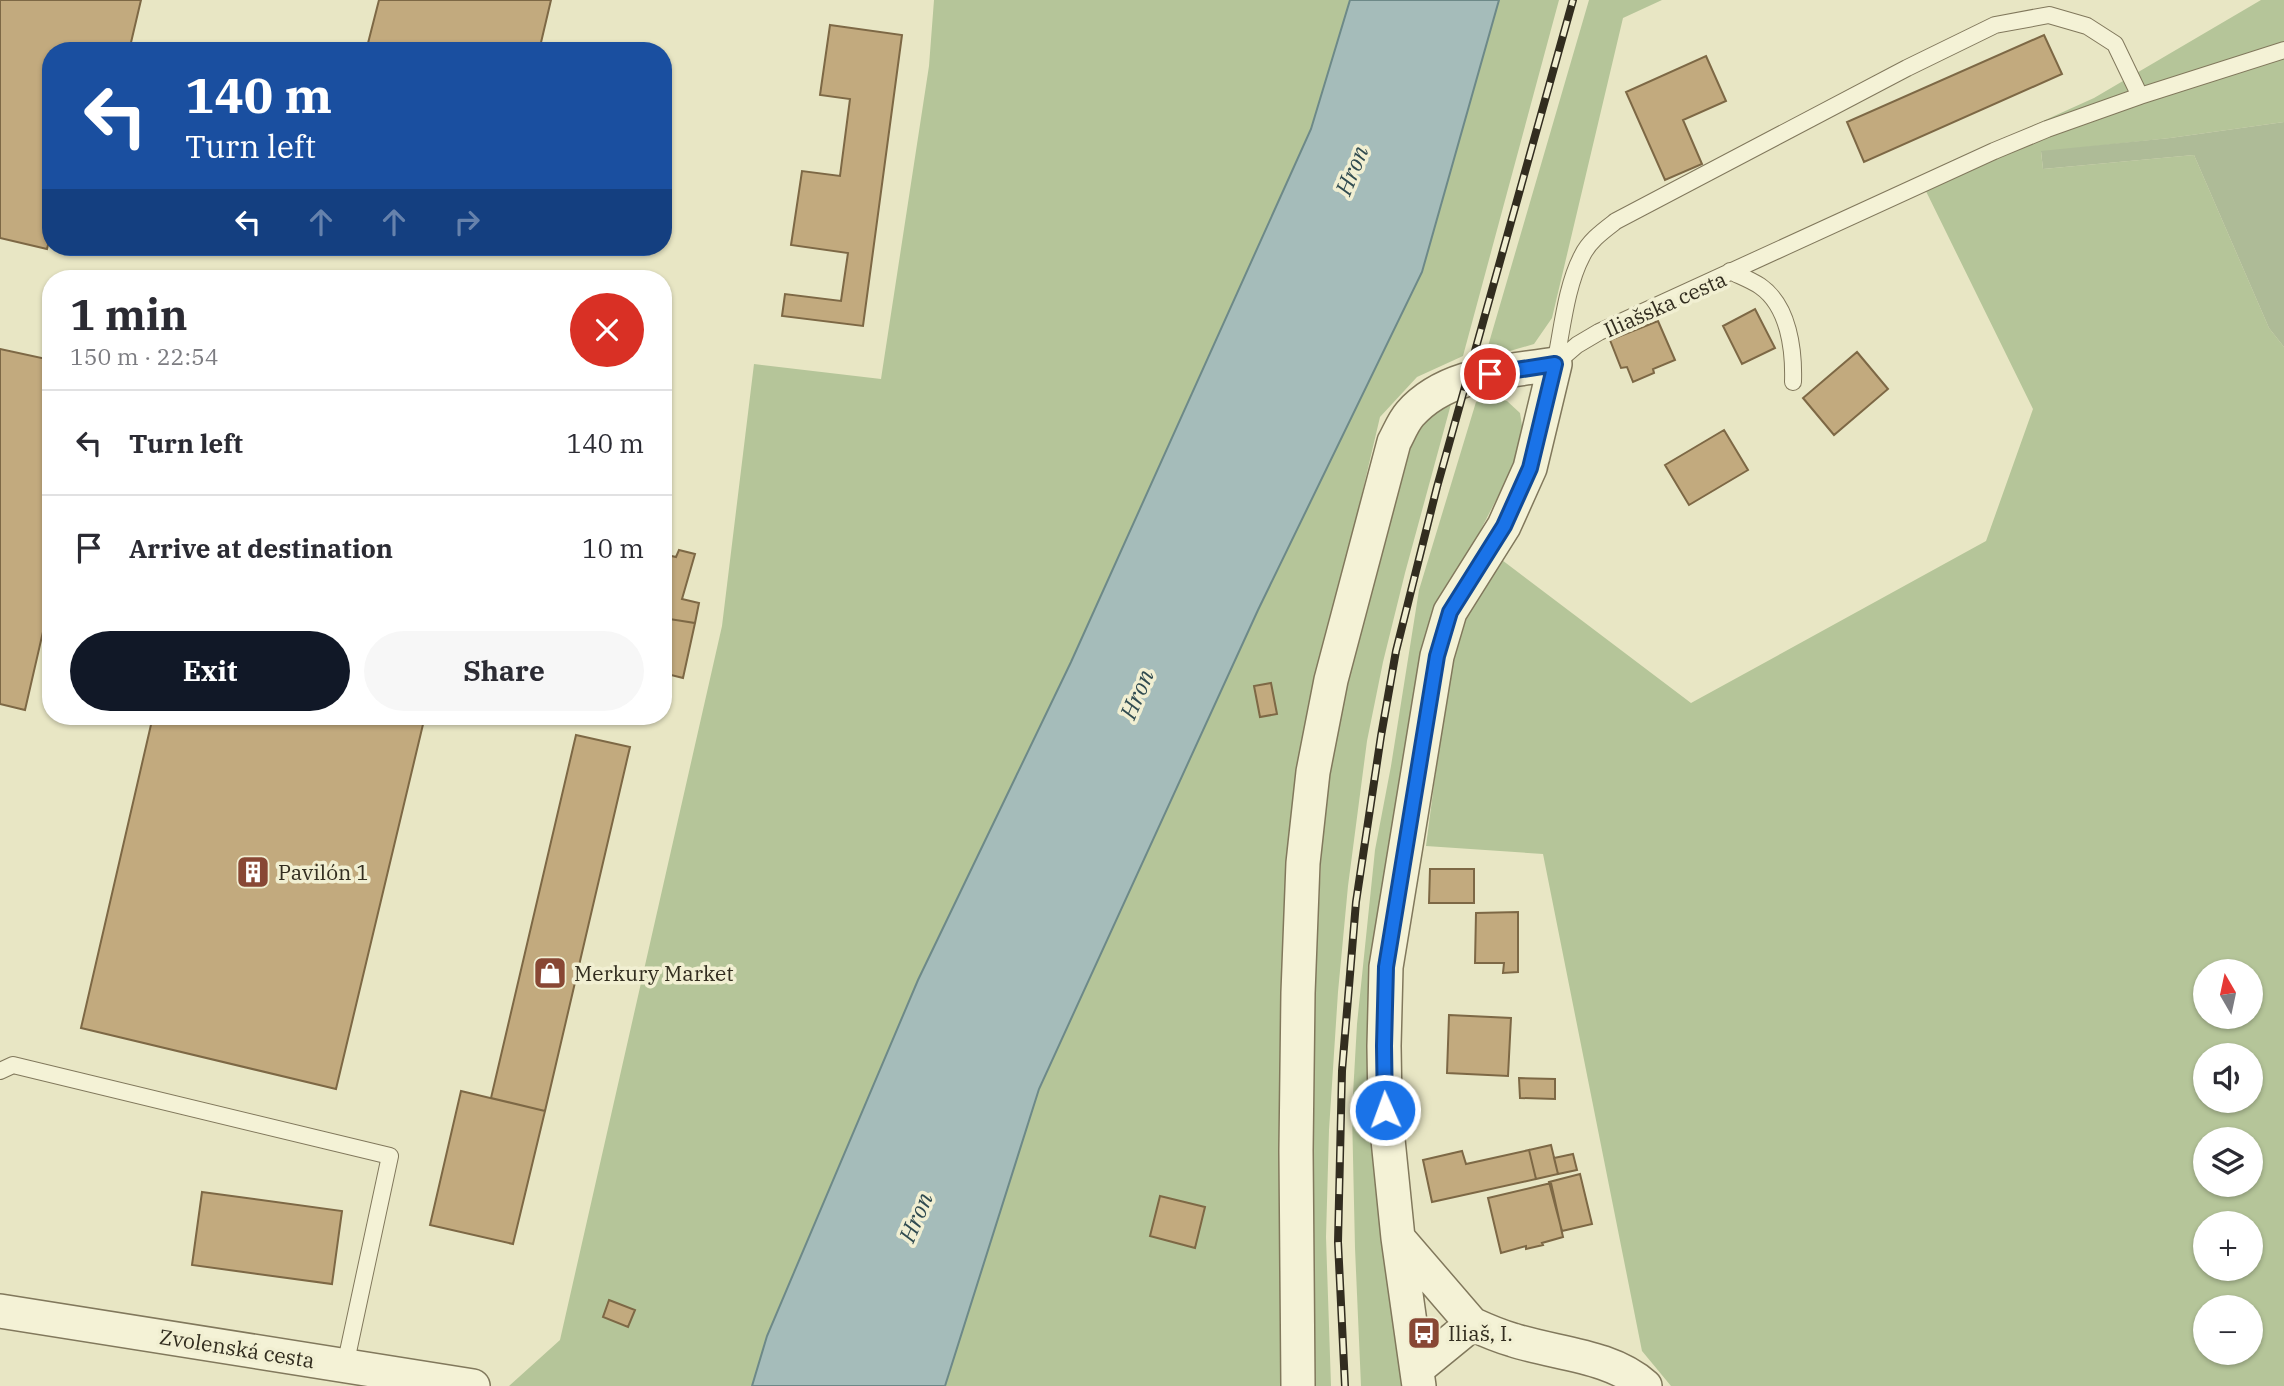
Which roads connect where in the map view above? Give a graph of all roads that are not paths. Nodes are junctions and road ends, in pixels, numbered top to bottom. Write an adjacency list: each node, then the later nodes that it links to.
1 (2284, 50): 2 (lane)
2 (2140, 96): 3 (lane); 4 (lane)
3 (1730, 271): 4 (lane, Iliašska cesta); 5 (lane, Iliašska cesta)
4 (1555, 364): 7 (street); 13 (street)
5 (1793, 382)
6 (0, 1071): 10 (lane)
7 (1398, 1238): 9 (street); 11 (street)
8 (0, 1311): 10 (street, Zvolenská cesta)
9 (1472, 1324): 11 (street); 14 (street)
10 (345, 1366): 12 (street, Zvolenská cesta)
11 (1418, 1378)
12 (473, 1386)
13 (1298, 1386)
14 (1645, 1386)

